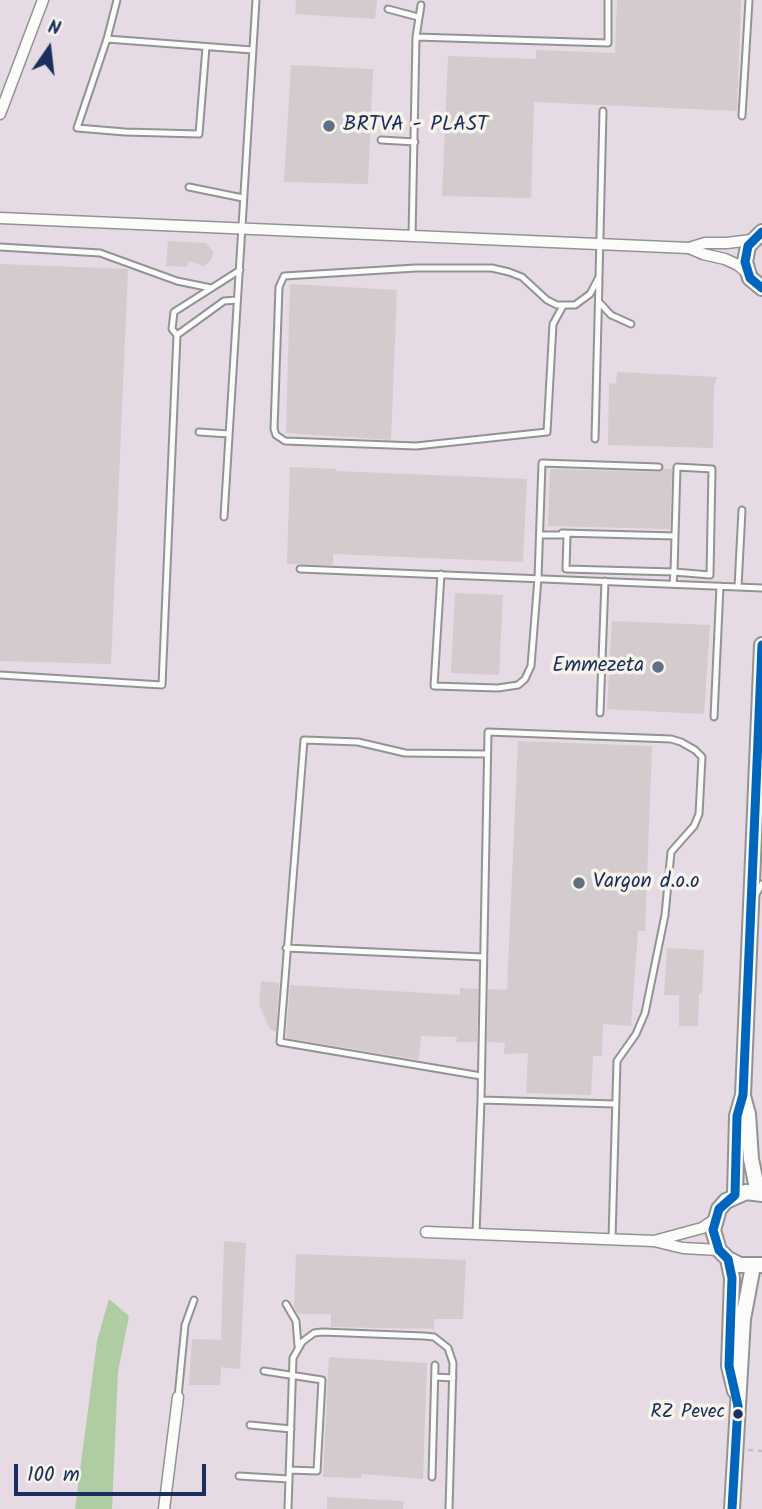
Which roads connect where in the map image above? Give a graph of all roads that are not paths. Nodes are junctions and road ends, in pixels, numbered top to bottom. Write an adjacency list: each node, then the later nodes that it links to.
1 (43, 0): 14 (street)
2 (117, 0): 10 (lane)
3 (256, 0): 12 (lane)
4 (608, 0): 9 (lane)
5 (749, 0): 15 (lane)
6 (421, 5): 8 (lane)
7 (388, 9): 8 (lane)
8 (418, 18): 9 (lane)
9 (416, 37): 17 (lane)
10 (107, 38): 11 (lane); 11 (lane)
11 (206, 47): 12 (lane)
12 (252, 50): 19 (lane)
13 (603, 111): 24 (lane)
14 (0, 114)
15 (742, 116)
16 (381, 140): 17 (lane)
17 (415, 142): 23 (lane)
18 (189, 187): 19 (lane)
19 (243, 198): 21 (lane)
20 (0, 218): 21 (street)
21 (243, 230): 23 (street); 27 (lane)
22 (757, 236): 26 (street); 28 (main road)
23 (412, 237): 24 (street)
24 (599, 243): 26 (street); 29 (lane)
25 (0, 247): 30 (lane)
26 (689, 248): 28 (street)
27 (240, 270): 30 (lane); 32 (lane)
28 (747, 273): 31 (main road)
29 (598, 277): 33 (lane); 34 (lane)
30 (212, 288): 36 (lane)
31 (762, 288)
32 (237, 300): 36 (lane); 38 (lane)
33 (600, 303): 35 (lane); 39 (lane)
34 (563, 306): 34 (lane)
35 (631, 324)
36 (177, 335): 55 (lane)
37 (199, 432): 38 (lane)
38 (229, 434): 42 (lane)
39 (595, 439)
40 (659, 467): 43 (lane)
41 (742, 510): 52 (lane)
42 (224, 517)
43 (540, 534): 44 (lane); 46 (lane); 48 (lane)
44 (675, 536): 46 (lane); 46 (lane)
45 (300, 569): 47 (lane)
46 (674, 572): 50 (lane)
47 (440, 574): 48 (lane); 48 (lane)
48 (538, 578): 49 (lane)
49 (605, 581): 50 (lane); 56 (lane)
50 (673, 584): 51 (lane)
51 (720, 586): 52 (lane); 57 (lane)
52 (738, 587): 53 (lane)
53 (762, 588)
54 (762, 645): 59 (main road)
55 (0, 675)
56 (600, 713)
57 (715, 717)
58 (487, 754): 62 (lane); 63 (lane); 67 (lane)
59 (759, 754): 61 (main road)
60 (762, 884): 61 (lane)
61 (750, 905): 65 (main road)
62 (286, 948): 63 (lane); 64 (lane)
63 (484, 957): 64 (lane)
64 (481, 1076): 66 (lane)
65 (743, 1095): 68 (main road); 69 (main road)
66 (481, 1100): 67 (lane); 72 (lane)
67 (615, 1104): 73 (lane)
68 (760, 1194): 69 (main road)
69 (735, 1195): 70 (main road)
70 (714, 1220): 74 (street); 75 (main road)
71 (426, 1232): 72 (street)
72 (476, 1234): 73 (street)
73 (612, 1239): 74 (street)
74 (654, 1241): 75 (street)
75 (724, 1254): 76 (main road); 86 (main road)
76 (757, 1265): 86 (main road)
77 (194, 1300): 85 (lane)
78 (286, 1304): 79 (lane)
79 (298, 1346): 82 (lane); 84 (lane)
80 (435, 1365): 83 (lane)
81 (264, 1371): 82 (lane)
82 (293, 1377): 88 (lane); 91 (lane)
83 (435, 1377): 84 (lane); 89 (lane)
84 (453, 1378): 90 (lane)
85 (178, 1397): 95 (street)
86 (738, 1406): 98 (main road)
87 (250, 1424): 88 (lane)
88 (291, 1429): 91 (lane)
89 (433, 1438): 90 (lane); 93 (lane)
90 (451, 1439): 97 (lane)
91 (289, 1469): 94 (lane)
92 (239, 1476): 94 (lane)
93 (432, 1477)
94 (289, 1479): 96 (lane)
95 (164, 1509)
96 (288, 1509)
97 (449, 1509)
98 (732, 1509)

